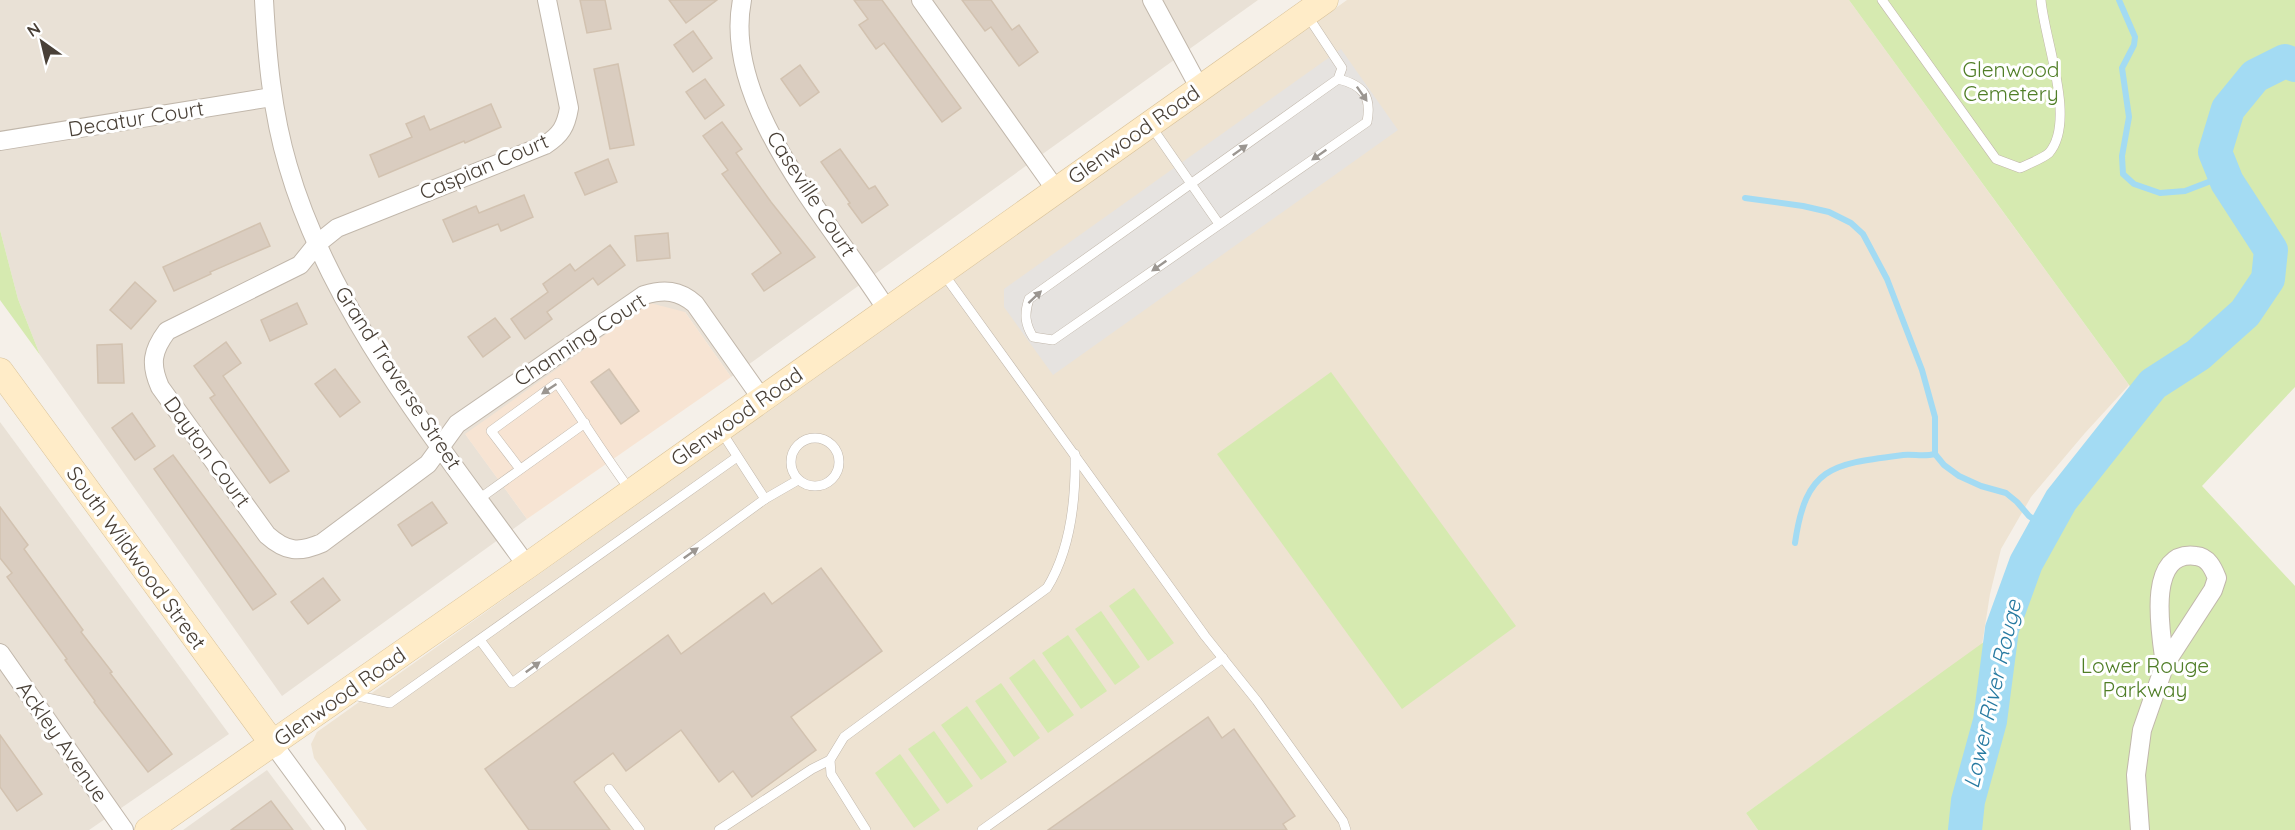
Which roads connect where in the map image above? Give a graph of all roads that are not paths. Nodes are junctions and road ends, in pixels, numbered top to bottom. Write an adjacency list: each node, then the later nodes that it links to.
1 (264, 0): 11 (street, Grand Traverse Street)
2 (548, 0): 17 (street, Caspian Court)
3 (742, 0): 19 (street, Caseville Court)
4 (921, 0): 15 (street)
5 (1152, 0): 10 (street)
6 (1882, 0): 7 (lane)
7 (2041, 0)
8 (1316, 7): 9 (lane); 10 (street, Glenwood Road)
9 (1338, 79): 14 (lane, one-way to 9); 16 (lane, one-way to 16)
10 (1200, 89): 12 (street, Glenwood Road)
11 (272, 97): 13 (street, Decatur Court); 17 (street, Grand Traverse Street)
12 (1150, 124): 14 (lane); 15 (street, Glenwood Road)
13 (0, 141)
14 (1192, 184): 16 (lane); 16 (lane, one-way to 14)
15 (1056, 190): 18 (street, Glenwood Road)
16 (1219, 224)
17 (317, 244): 24 (street, Grand Traverse Street); 24 (street, Dayton Court)
18 (942, 271): 19 (street, Glenwood Road); 25 (lane)
19 (887, 310): 21 (street, Glenwood Road)
20 (0, 371): 38 (street, South Wildwood Street)
21 (762, 399): 23 (street, Glenwood Road); 24 (street, Channing Court)
22 (585, 423): 27 (lane); 27 (lane, one-way to 27); 29 (lane)
23 (720, 429): 26 (lane); 29 (street, Glenwood Road)
24 (442, 447): 30 (street, Grand Traverse Street)
25 (1075, 454): 35 (lane); 39 (lane)
26 (737, 457): 31 (lane); 33 (lane)
27 (520, 469): 30 (lane)
28 (798, 480): 28 (lane); 31 (lane)
29 (631, 492): 32 (street, Glenwood Road)
30 (479, 499): 32 (street, Grand Traverse Street)
31 (765, 499): 33 (lane, one-way to 31)
32 (527, 566): 37 (street, Glenwood Road)
33 (480, 640): 37 (lane)
34 (0, 653): 41 (street, Ackley Avenue)
35 (1223, 658): 47 (lane); 48 (lane)
36 (2165, 664): 36 (street); 49 (street)
37 (344, 693): 38 (street, Glenwood Road)
38 (273, 744): 42 (street, Glenwood Road); 43 (street)
39 (830, 760): 45 (lane); 46 (lane)
40 (609, 789): 44 (lane)
41 (124, 830)
42 (148, 830)
43 (336, 830)
44 (640, 830)
45 (719, 830)
46 (866, 830)
47 (982, 830)
48 (1346, 830)
49 (2140, 830)

